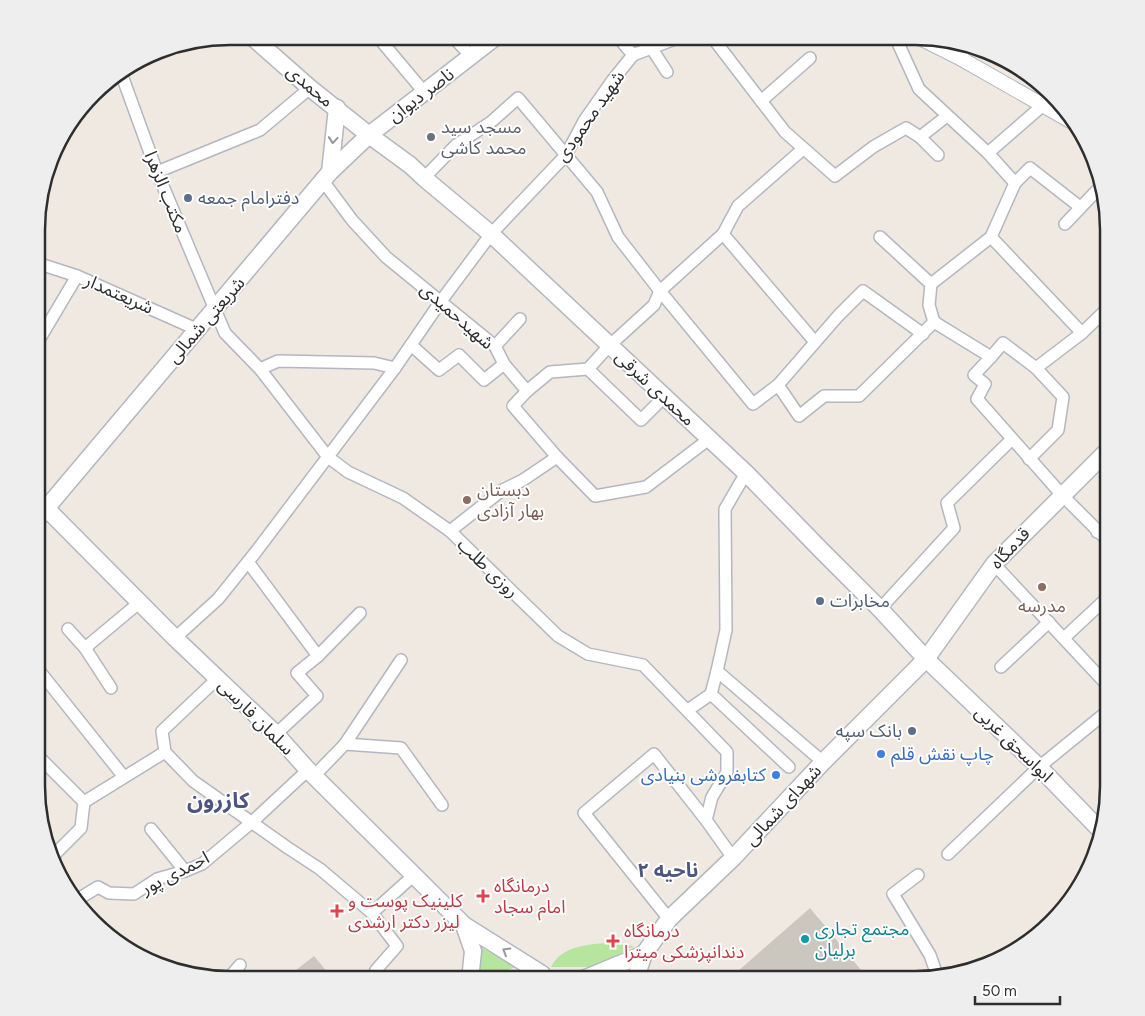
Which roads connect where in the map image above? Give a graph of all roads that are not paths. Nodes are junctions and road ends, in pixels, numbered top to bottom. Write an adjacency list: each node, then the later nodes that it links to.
1 (266, 45): 16 (main road, محمدی)
2 (385, 45): 17 (street)
3 (461, 45): 12 (street)
4 (485, 45): 12 (main road, ناصر دیوان)
5 (625, 45): 11 (street)
6 (661, 45): 9 (street, شهید محمودی)
7 (719, 45): 18 (street)
8 (899, 45): 22 (street)
9 (652, 49): 11 (street, شهید محمودی); 14 (street)
10 (962, 52): 19 (street)
11 (633, 55): 27 (street, شهید محمودی)
12 (471, 56): 17 (main road, ناصر دیوان)
13 (810, 58): 18 (street)
14 (667, 72)
15 (123, 79): 29 (street, مکتب الزهرا)
16 (310, 88): 20 (main road, محمدی); 29 (street)
17 (424, 92): 23 (main road, ناصر دیوان)
18 (761, 100): 25 (street)
19 (1042, 106): 21 (street); 26 (street)
20 (336, 108): 23 (main road, محمدی); 30 (main road, one-way to 30)
21 (1060, 115)
22 (947, 116): 24 (street); 26 (street)
23 (368, 135): 30 (main road, شریعتی شمالی); 31 (main road, محمدی شرقی)
24 (920, 137): 25 (street); 28 (street)
25 (804, 149): 37 (street)
26 (988, 153): 32 (street)
27 (566, 155): 31 (street); 36 (street, شهید محمودی); 43 (street)
28 (938, 155)
29 (156, 172): 45 (street, مکتب الزهرا)
30 (327, 176): 44 (street, شهیدحمیدی); 45 (main road, شریعتی شمالی)
31 (424, 178): 36 (main road, محمدی شرقی)
32 (1015, 183): 34 (street); 39 (street)
33 (1096, 191): 34 (street)
34 (1080, 207): 35 (street)
35 (1065, 224)
36 (491, 234): 44 (street, شهید محمودی); 56 (main road, محمدی شرقی)
37 (723, 234): 43 (street); 53 (street)
38 (880, 237): 42 (street)
39 (991, 237): 42 (street); 51 (street)
40 (45, 266): 41 (street, شریعتمدار)
41 (77, 276): 49 (street, شریعتمدار); 50 (street)
42 (930, 284): 48 (street)
43 (660, 291): 56 (street); 63 (street)
44 (441, 301): 54 (street, شهید محمودی); 55 (street, شهیدحمیدی)
45 (216, 309): 49 (main road, شریعتی شمالی); 61 (street, روزی طلب)
46 (1100, 316): 51 (street)
47 (520, 319): 55 (street)
48 (934, 322): 52 (street); 57 (street)
49 (196, 329): 74 (main road, شریعتی شمالی)
50 (45, 330)
51 (1082, 333): 60 (street)
52 (923, 334): 53 (street); 63 (street)
53 (815, 342): 63 (street)
54 (411, 345): 58 (street); 59 (street, شهید محمودی)
55 (495, 346): 58 (street, شهیدحمیدی)
56 (609, 346): 62 (street); 65 (main road, محمدی شرقی)
57 (991, 357): 60 (street); 67 (street)
58 (504, 364): 64 (street, شهیدحمیدی)
59 (396, 368): 61 (street); 68 (street, شهید محمودی)
60 (1036, 368): 71 (street)
61 (260, 369): 68 (street, روزی طلب)
62 (588, 369): 64 (street); 65 (street)
63 (778, 384)
64 (527, 391): 69 (street)
65 (664, 397): 66 (main road, محمدی شرقی)
66 (709, 439): 69 (street); 72 (main road, محمدی شرقی)
67 (1012, 439): 71 (street); 82 (street)
68 (328, 457): 76 (street, روزی طلب); 78 (street, شهید محمودی)
69 (557, 457): 76 (street)
70 (1100, 458): 73 (main road, قدمگاه)
71 (1029, 459): 73 (street)
72 (746, 473): 82 (main road, محمدی شرقی); 93 (street)
73 (1062, 495): 77 (street); 79 (main road, قدمگاه)
74 (45, 504)
75 (45, 513): 80 (main road, سلمان فارسی)
76 (450, 530): 99 (street, روزی طلب)
77 (1098, 532)
78 (248, 562): 86 (street, شهید محمودی); 89 (street)
79 (994, 564): 84 (street); 90 (main road, قدمگاه)
80 (140, 602): 86 (main road, سلمان فارسی); 88 (street)
81 (1100, 604): 87 (street)
82 (880, 609): 90 (main road, محمدی شرقی)
83 (360, 613): 89 (street)
84 (1049, 622): 87 (street); 92 (street)
85 (68, 629): 88 (street)
86 (174, 638): 96 (main road, سلمان فارسی)
87 (1064, 638): 94 (street)
88 (85, 648): 97 (street)
89 (318, 656): 101 (street)
90 (926, 659): 104 (main road, شهدای شمالی); 106 (main road, ابواسحق غربی)
91 (401, 660): 102 (street, احمدی پور)
92 (1002, 667)
93 (717, 671): 98 (street); 104 (street)
94 (1100, 677)
95 (45, 678): 109 (street)
96 (217, 678): 101 (main road, سلمان فارسی); 103 (street)
97 (111, 688)
98 (711, 694): 99 (street); 107 (street)
99 (688, 710): 112 (street, روزی طلب)
100 (1100, 717): 106 (street)
101 (276, 734): 108 (main road, سلمان فارسی)
102 (345, 744): 108 (street, احمدی پور); 111 (street)
103 (165, 752): 109 (street); 113 (street)
104 (823, 762): 118 (main road, شهدای شمالی)
105 (45, 763): 110 (street)
106 (1039, 766): 114 (main road, ابواسحق غربی); 117 (street)
107 (789, 767)
108 (311, 773): 113 (street, احمدی پور); 121 (main road, سلمان فارسی)
109 (124, 777): 110 (street)
110 (84, 802): 116 (street)
111 (442, 805)
112 (706, 820): 118 (street); 124 (street)
113 (252, 822): 119 (street, احمدی پور); 123 (street)
114 (1096, 824)
115 (151, 829): 119 (street)
116 (57, 852)
117 (948, 854)
118 (733, 858): 124 (main road, شهدای شمالی)
119 (185, 871): 122 (street, احمدی پور)
120 (918, 875): 128 (street)
121 (413, 876): 123 (street); 125 (main road, سلمان فارسی)
122 (81, 896)
123 (372, 912): 130 (street)
124 (669, 919): 126 (main road, شهدای شمالی)
125 (464, 925): 131 (main road, سلمان فارسی); 132 (main road, سلمان فارسی, one-way to 125)
126 (644, 954): 133 (main road); 134 (main road, شهدای شمالی)
127 (240, 965): 129 (street)
128 (935, 970)
129 (235, 971)
130 (377, 971)
131 (471, 971)
132 (537, 971)
133 (603, 971)
134 (638, 971)

